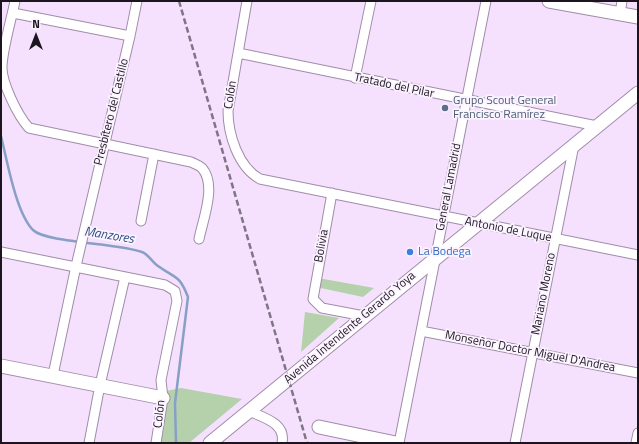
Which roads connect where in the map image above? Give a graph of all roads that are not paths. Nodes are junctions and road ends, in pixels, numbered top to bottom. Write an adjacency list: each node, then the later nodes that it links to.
1 (15, 1): 8 (street)
2 (136, 1): 10 (street, Presbítero del Castillo)
3 (247, 1): 11 (street, Colón)
4 (371, 1): 12 (street)
5 (486, 1): 14 (street, General Lamadrid)
6 (549, 1): 7 (main road)
7 (621, 7): 9 (main road)
8 (13, 13): 10 (street); 16 (street)
9 (638, 18)
10 (130, 36): 16 (street, Presbítero del Castillo)
11 (238, 53): 12 (street, Tratado del Pilar); 19 (street, Colón)
12 (355, 78): 14 (street, Tratado del Pilar)
13 (638, 93): 15 (main road, Avenida Intendente Gerardo Yoya)
14 (466, 101): 15 (street, Tratado del Pilar); 21 (street, General Lamadrid)
15 (597, 126): 17 (main road, Avenida Intendente Gerardo Yoya)
16 (104, 142): 18 (street); 29 (street, Presbítero del Castillo)
17 (574, 145): 23 (main road, Avenida Intendente Gerardo Yoya); 25 (street, Mariano Moreno)
18 (154, 154): 22 (street); 24 (street)
19 (260, 179): 20 (street, Antonio de Luque)
20 (332, 193): 21 (street, Antonio de Luque); 31 (street, Bolivia)
21 (443, 217): 23 (street, Antonio de Luque); 28 (street, General Lamadrid)
22 (141, 221)
23 (478, 223): 25 (street, Antonio de Luque); 28 (main road, Avenida Intendente Gerardo Yoya)
24 (199, 239)
25 (555, 239): 27 (street, Antonio de Luque); 33 (street, Mariano Moreno)
26 (1, 252): 29 (street)
27 (638, 255)
28 (435, 258): 31 (main road, Avenida Intendente Gerardo Yoya); 32 (street, General Lamadrid)
29 (76, 266): 30 (street); 36 (street)
30 (125, 277): 37 (street); 38 (street, Colón)
31 (364, 316): 39 (main road, Avenida Intendente Gerardo Yoya)
32 (421, 331): 33 (street, Monseñor Doctor Miguel D'Andrea); 47 (street, General Lamadrid)
33 (533, 352): 35 (street, Monseñor Doctor Miguel D'Andrea); 48 (street, Mariano Moreno)
34 (1, 366): 36 (main road)
35 (638, 373)
36 (53, 375): 37 (main road)
37 (100, 385): 38 (main road); 43 (street)
38 (163, 398): 44 (street, Colón)
39 (249, 411): 42 (street); 45 (main road, Avenida Intendente Gerardo Yoya)
40 (319, 427): 46 (main road)
41 (638, 433): 49 (street)
42 (283, 440)
43 (89, 443)
44 (156, 443)
45 (210, 443)
46 (396, 443)
47 (399, 443)
48 (515, 443)
49 (636, 443)

